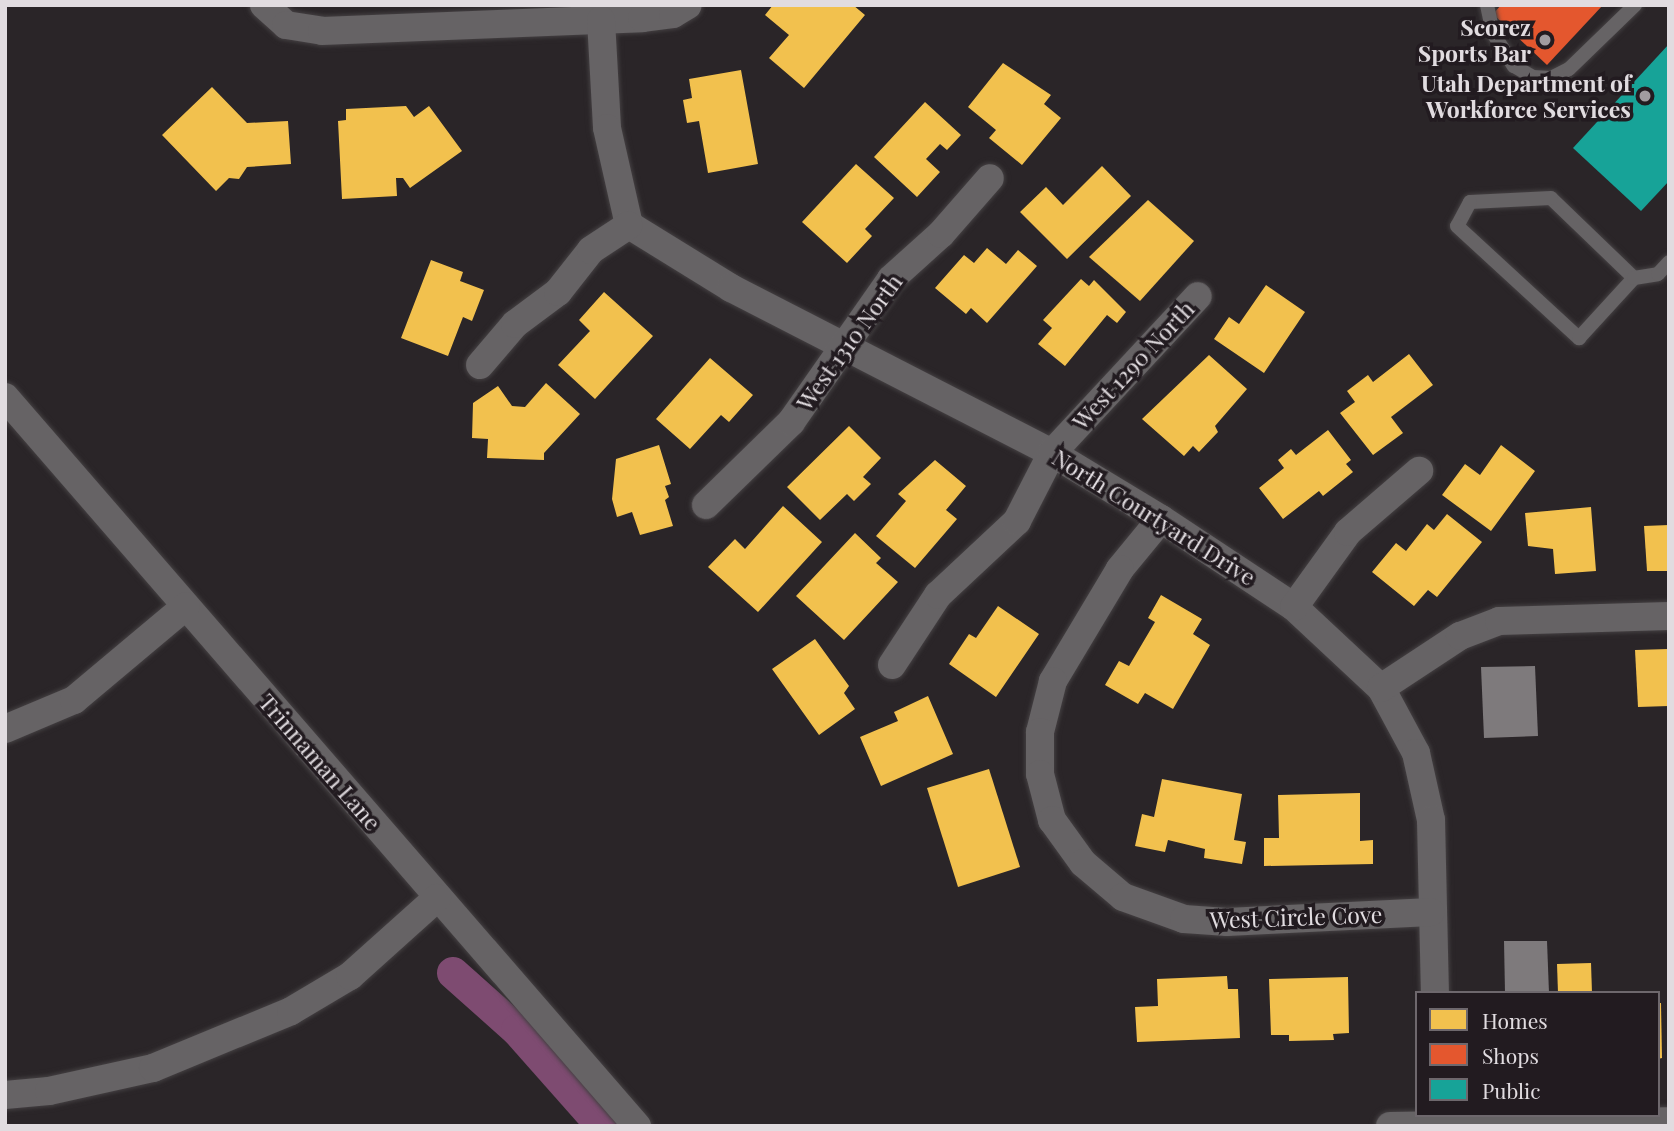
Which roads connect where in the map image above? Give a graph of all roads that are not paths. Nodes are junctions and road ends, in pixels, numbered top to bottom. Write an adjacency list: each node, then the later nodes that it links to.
1 (264, 5): 5 (street)
2 (688, 5): 5 (street)
3 (1487, 5): 4 (lane)
4 (1635, 5)
5 (601, 20): 7 (street)
6 (990, 178): 11 (street, West 1310 North)
7 (629, 225): 11 (street, North Courtyard Drive); 12 (street)
8 (1669, 261): 9 (lane)
9 (1634, 278): 9 (lane)
10 (1198, 296): 14 (street, West 1290 North)
11 (844, 346): 14 (street, North Courtyard Drive); 16 (street, West 1310 North)
12 (480, 365)
13 (5, 397): 18 (street, Trinnaman Lane)
14 (1052, 453): 17 (street, North Courtyard Drive); 21 (street, West 1290 North)
15 (1419, 471): 19 (street)
16 (706, 505)
17 (1161, 519): 19 (street, North Courtyard Drive); 25 (street, West Circle Cove)
18 (186, 606): 23 (street); 24 (street, Trinnaman Lane)
19 (1294, 607): 22 (street, North Courtyard Drive)
20 (1669, 616): 22 (street)
21 (892, 666)
22 (1381, 688): 25 (street, North Courtyard Drive)
23 (5, 729)
24 (438, 898): 27 (street); 30 (street, Trinnaman Lane)
25 (1431, 912): 26 (street, North Courtyard Drive)
26 (1435, 991)
27 (5, 1095)
28 (1442, 1120): 29 (street); 31 (street)
29 (1669, 1121)
30 (638, 1126)
31 (1390, 1126)

